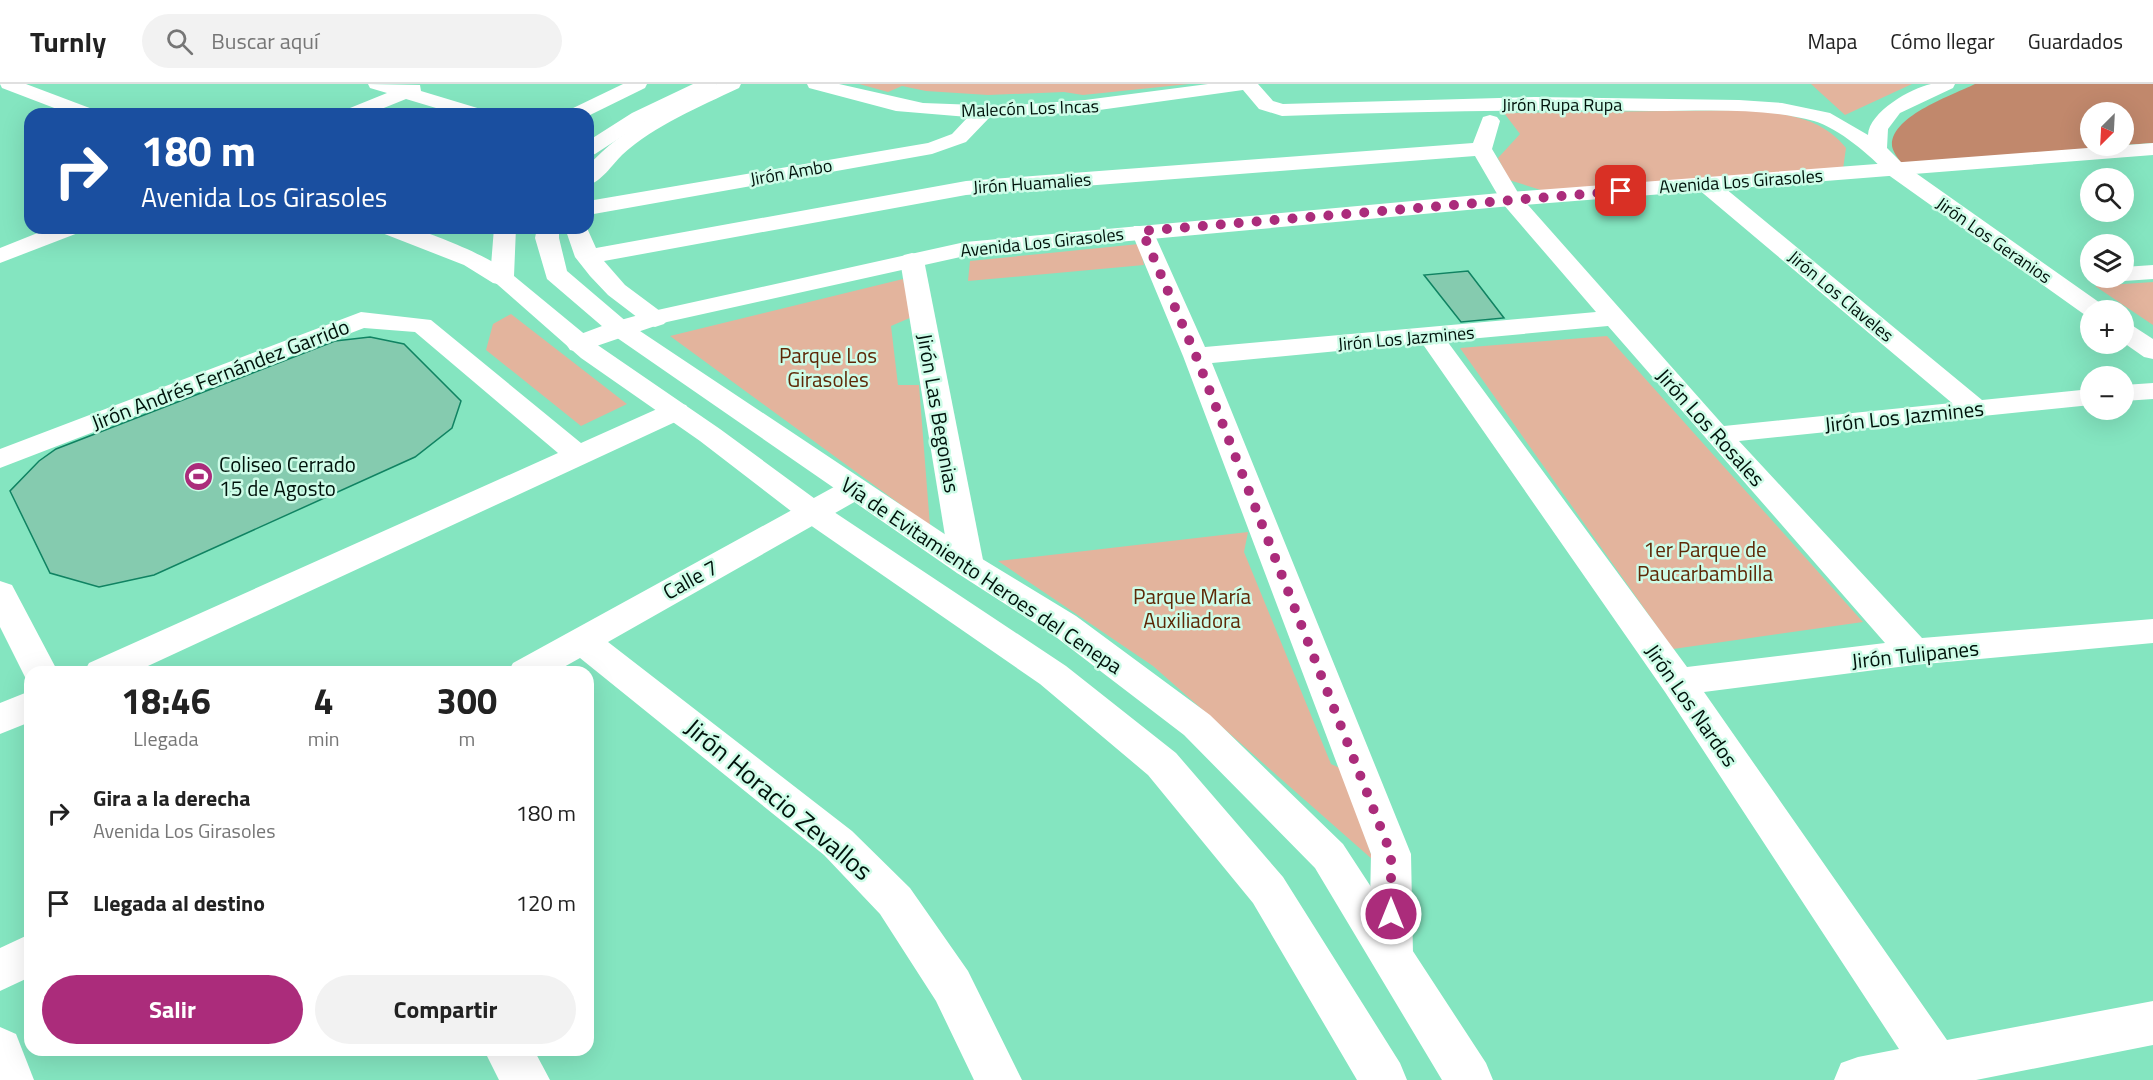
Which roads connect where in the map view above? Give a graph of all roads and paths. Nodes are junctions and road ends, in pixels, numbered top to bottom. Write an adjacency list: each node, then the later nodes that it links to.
1 (376, 84): 11 (street)
2 (426, 84): 11 (street)
3 (638, 84): 15 (street)
4 (669, 84): 18 (street)
5 (708, 84): 19 (street)
6 (732, 84): 24 (street)
7 (816, 84): 16 (street, Malecón Los Incas)
8 (1247, 84): 16 (street, Malecón Los Incas); 21 (street, Jirón Rupa Rupa)
9 (1946, 84): 21 (street)
10 (10, 86): 12 (street)
11 (404, 93): 13 (street); 14 (street)
12 (71, 108)
13 (367, 108)
14 (456, 108)
15 (588, 108)
16 (982, 113): 27 (street, Jirón Ambo)
17 (1490, 121): 20 (street)
18 (594, 124)
19 (594, 146)
20 (1482, 149): 26 (street, Jirón Los Rosales); 35 (street, Jirón Huamalies)
21 (1877, 149): 23 (street, Jirón Rupa Rupa)
22 (2153, 149): 23 (street, Avenida Los Girasoles)
23 (1894, 169): 25 (street, Avenida Los Girasoles); 41 (street, Jirón Los Geranios)
24 (594, 171)
25 (1706, 184): 26 (street, Avenida Los Girasoles); 54 (street, Jirón Los Claveles)
26 (1511, 199): 28 (street, Avenida Los Girasoles); 43 (street, Jirón Los Rosales)
27 (594, 207)
28 (1142, 231): 36 (street, Avenida Los Girasoles); 50 (street)
29 (53, 234): 34 (street)
30 (405, 234): 40 (street, Vía de Evitamiento Heroes del Cenepa)
31 (505, 234): 40 (street)
32 (547, 234): 45 (street, Vía de Evitamiento Heroes del Cenepa)
33 (578, 234): 35 (street)
34 (3, 252)
35 (587, 257): 44 (street)
36 (912, 260): 44 (street, Avenida Los Girasoles); 61 (street, Jirón Las Begonias)
37 (2153, 272): 38 (street)
38 (2134, 273)
39 (2080, 277): 41 (street)
40 (502, 278): 48 (street, Vía de Evitamiento Heroes del Cenepa)
41 (2050, 279): 42 (street, Jirón Los Geranios)
42 (2080, 300)
43 (1616, 318): 46 (street, Jirón Los Jazmines); 56 (street, Jirón Los Rosales)
44 (655, 319): 45 (street, Avenida Los Girasoles)
45 (619, 328): 48 (street, Avenida Los Girasoles); 59 (street, Vía de Evitamiento Heroes del Cenepa)
46 (1430, 336): 50 (street, Jirón Los Jazmines); 69 (street, Jirón Los Nardos)
47 (2134, 338): 49 (street)
48 (579, 344): 55 (street, Vía de Evitamiento Heroes del Cenepa)
49 (2153, 351)
50 (1196, 356): 72 (street)
51 (2153, 391): 52 (street)
52 (2134, 392)
53 (2080, 398): 54 (street, Jirón Los Jazmines)
54 (1976, 408): 56 (street, Jirón Los Jazmines)
55 (676, 411): 57 (street); 60 (street, Vía de Evitamiento Heroes del Cenepa)
56 (1717, 435): 65 (street, Jirón Los Rosales)
57 (579, 456): 58 (street, Jirón Andrés Fernández Garrido); 67 (street)
58 (0, 459)
59 (854, 489): 60 (street, Calle 7); 61 (street, Vía de Evitamiento Heroes del Cenepa)
60 (812, 511): 64 (street, Calle 7); 82 (street, Vía de Evitamiento Heroes del Cenepa)
61 (968, 566): 72 (street, Vía de Evitamiento Heroes del Cenepa)
62 (0, 593): 66 (street)
63 (2153, 631): 65 (street, Jirón Tulipanes)
64 (582, 639): 68 (street, Calle 7); 81 (street, Jirón Horacio Zevallos)
65 (1914, 652): 69 (street, Jirón Tulipanes)
66 (37, 666)
67 (115, 666)
68 (536, 666)
69 (1678, 682): 78 (street, Jirón Los Nardos)
70 (24, 708): 71 (street)
71 (0, 720)
72 (1391, 954): 83 (street, Vía de Evitamiento Heroes del Cenepa)
73 (24, 957): 74 (street)
74 (0, 971)
75 (2153, 1023): 78 (street)
76 (0, 1050): 79 (street)
77 (511, 1056): 80 (street)
78 (1937, 1075): 84 (street)
79 (9, 1080)
80 (526, 1080)
81 (998, 1080)
82 (1383, 1080)
83 (1469, 1080)
84 (1858, 1080)

